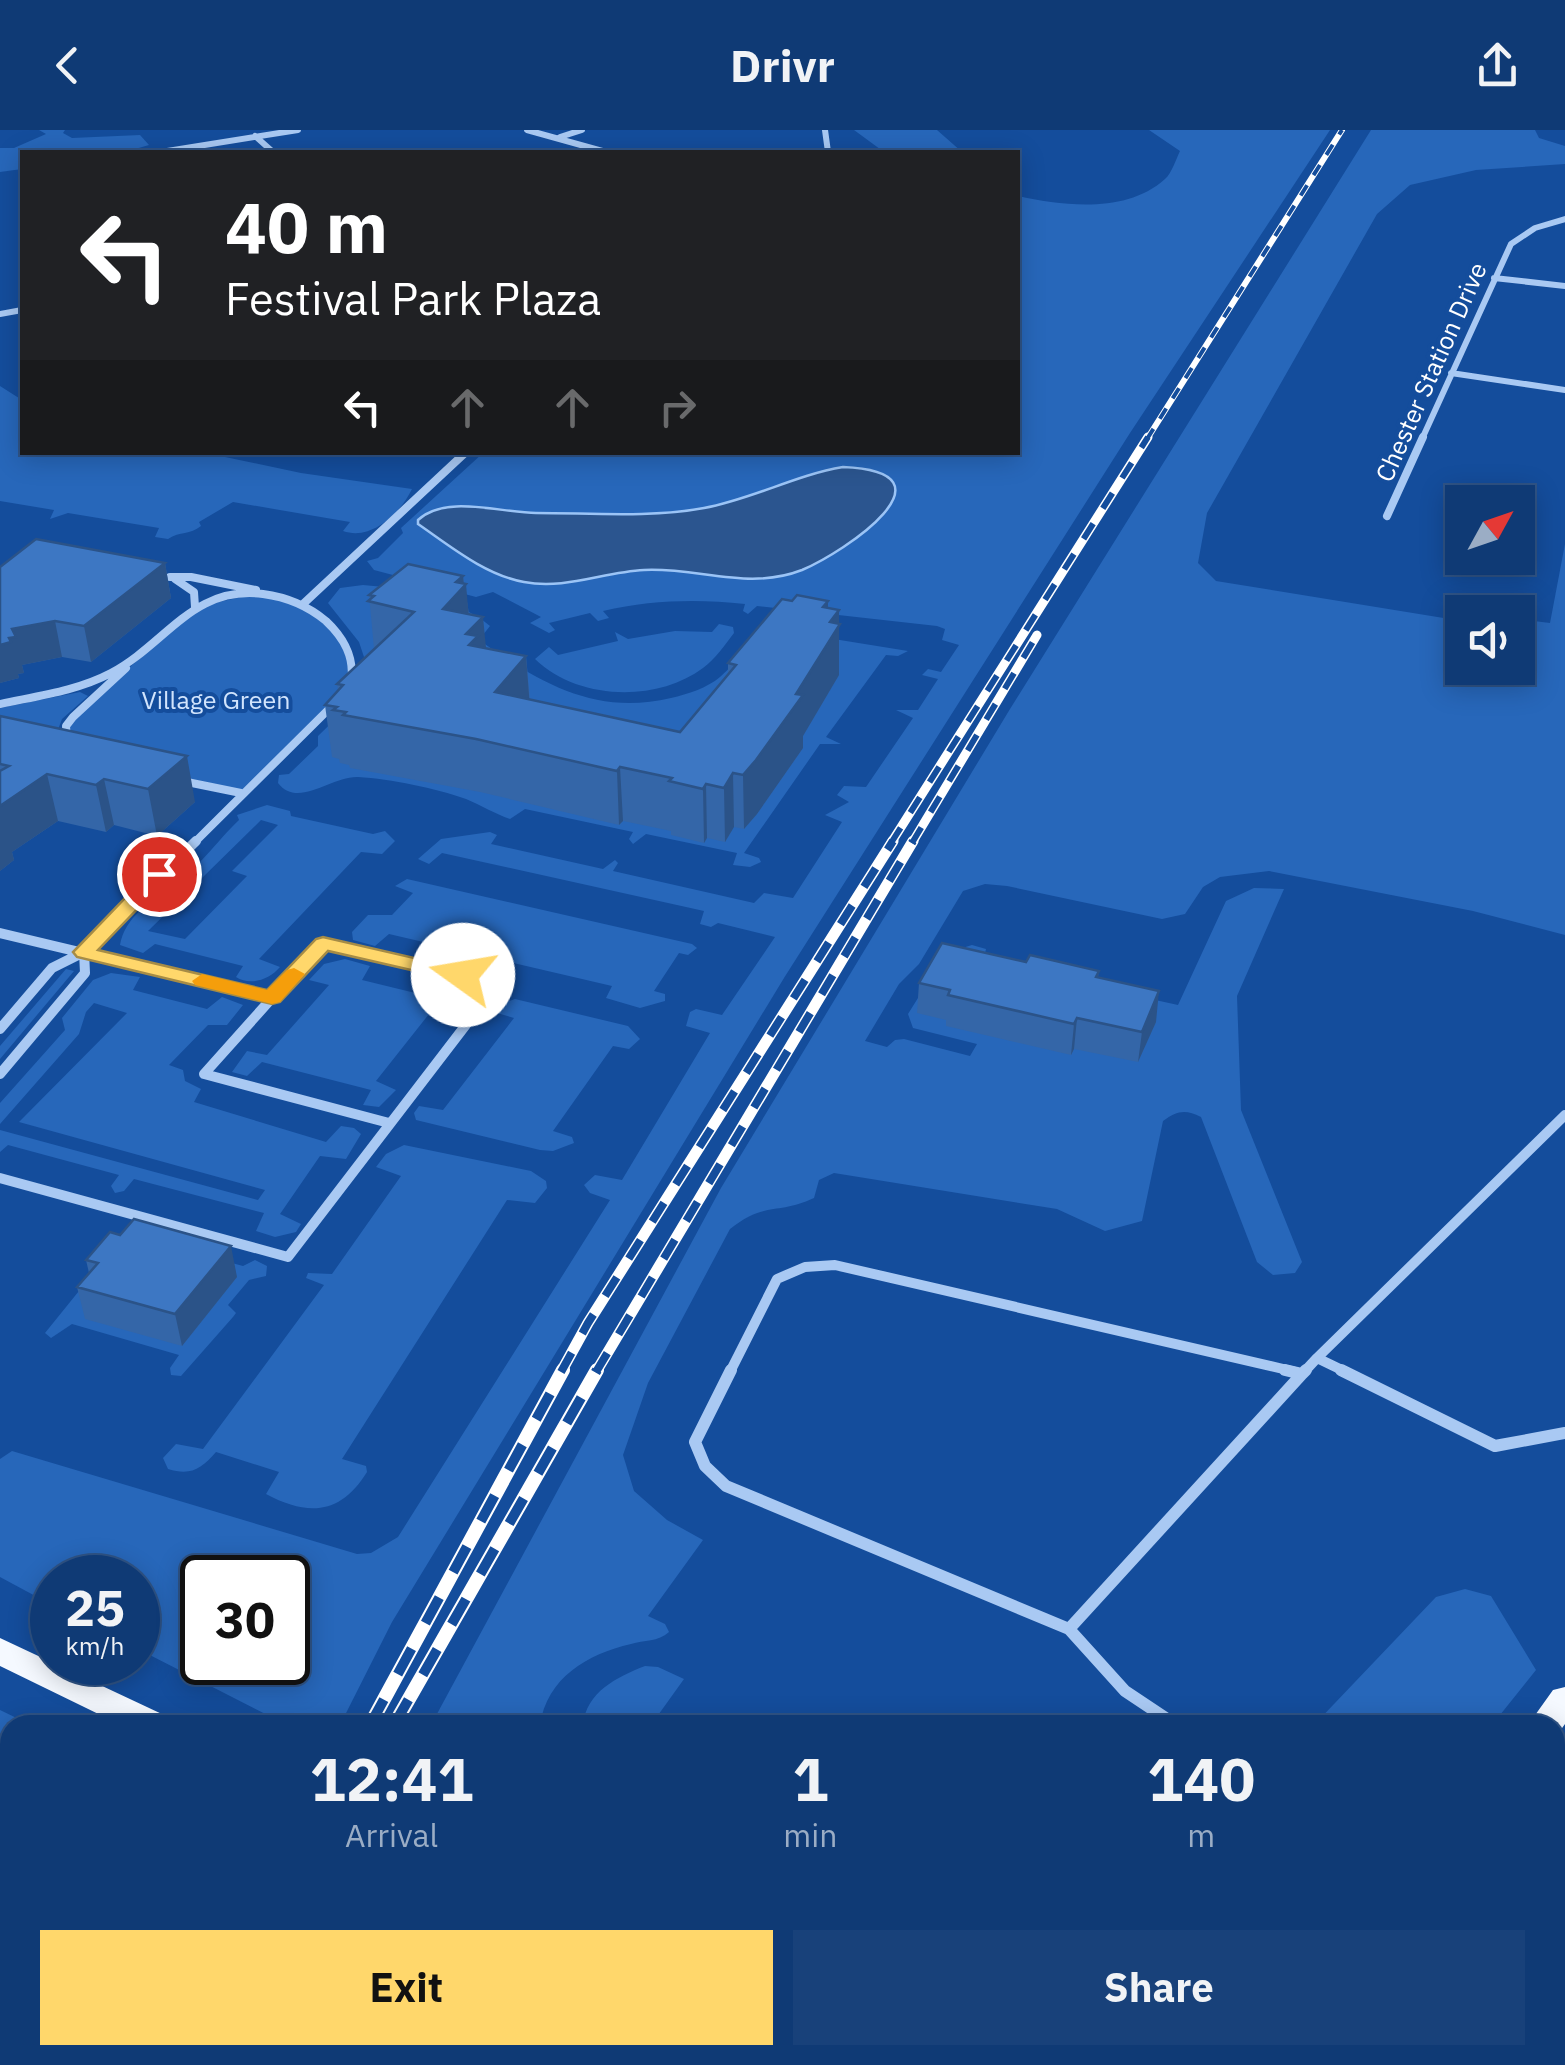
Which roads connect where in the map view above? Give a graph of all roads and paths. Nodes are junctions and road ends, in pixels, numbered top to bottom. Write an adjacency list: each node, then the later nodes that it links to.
1 (298, 130): 4 (street)
2 (526, 130): 5 (street)
3 (582, 130): 5 (street)
4 (254, 136): 6 (street); 7 (street)
5 (556, 138): 8 (street)
6 (173, 150)
7 (271, 150)
8 (599, 150)
9 (1565, 219): 10 (street, Chester Station Drive)
10 (1494, 278): 11 (street); 12 (street, Chester Station Drive)
11 (1565, 286)
12 (1451, 373): 13 (street); 15 (street, Chester Station Drive)
13 (1565, 390)
14 (463, 455): 17 (street)
15 (1387, 516)
16 (271, 596): 17 (street); 18 (street); 18 (street)
17 (302, 604): 23 (street)
18 (195, 607): 19 (street)
19 (134, 660): 20 (street); 21 (street)
20 (0, 704)
21 (80, 751)
22 (176, 779): 23 (street)
23 (241, 793): 25 (street)
24 (0, 933): 25 (street)
25 (84, 952): 26 (street); 27 (street); 28 (street)
26 (272, 998): 30 (street); 30 (street)
27 (0, 1029)
28 (0, 1074)
29 (1565, 1115): 32 (street)
30 (389, 1123): 31 (street)
31 (0, 1178)
32 (1318, 1358): 33 (street); 34 (street)
33 (1302, 1374): 35 (street); 35 (street)
34 (1565, 1434)
35 (1069, 1629): 38 (street)
36 (0, 1651): 37 (main road)
37 (131, 1715)
38 (1162, 1715)

